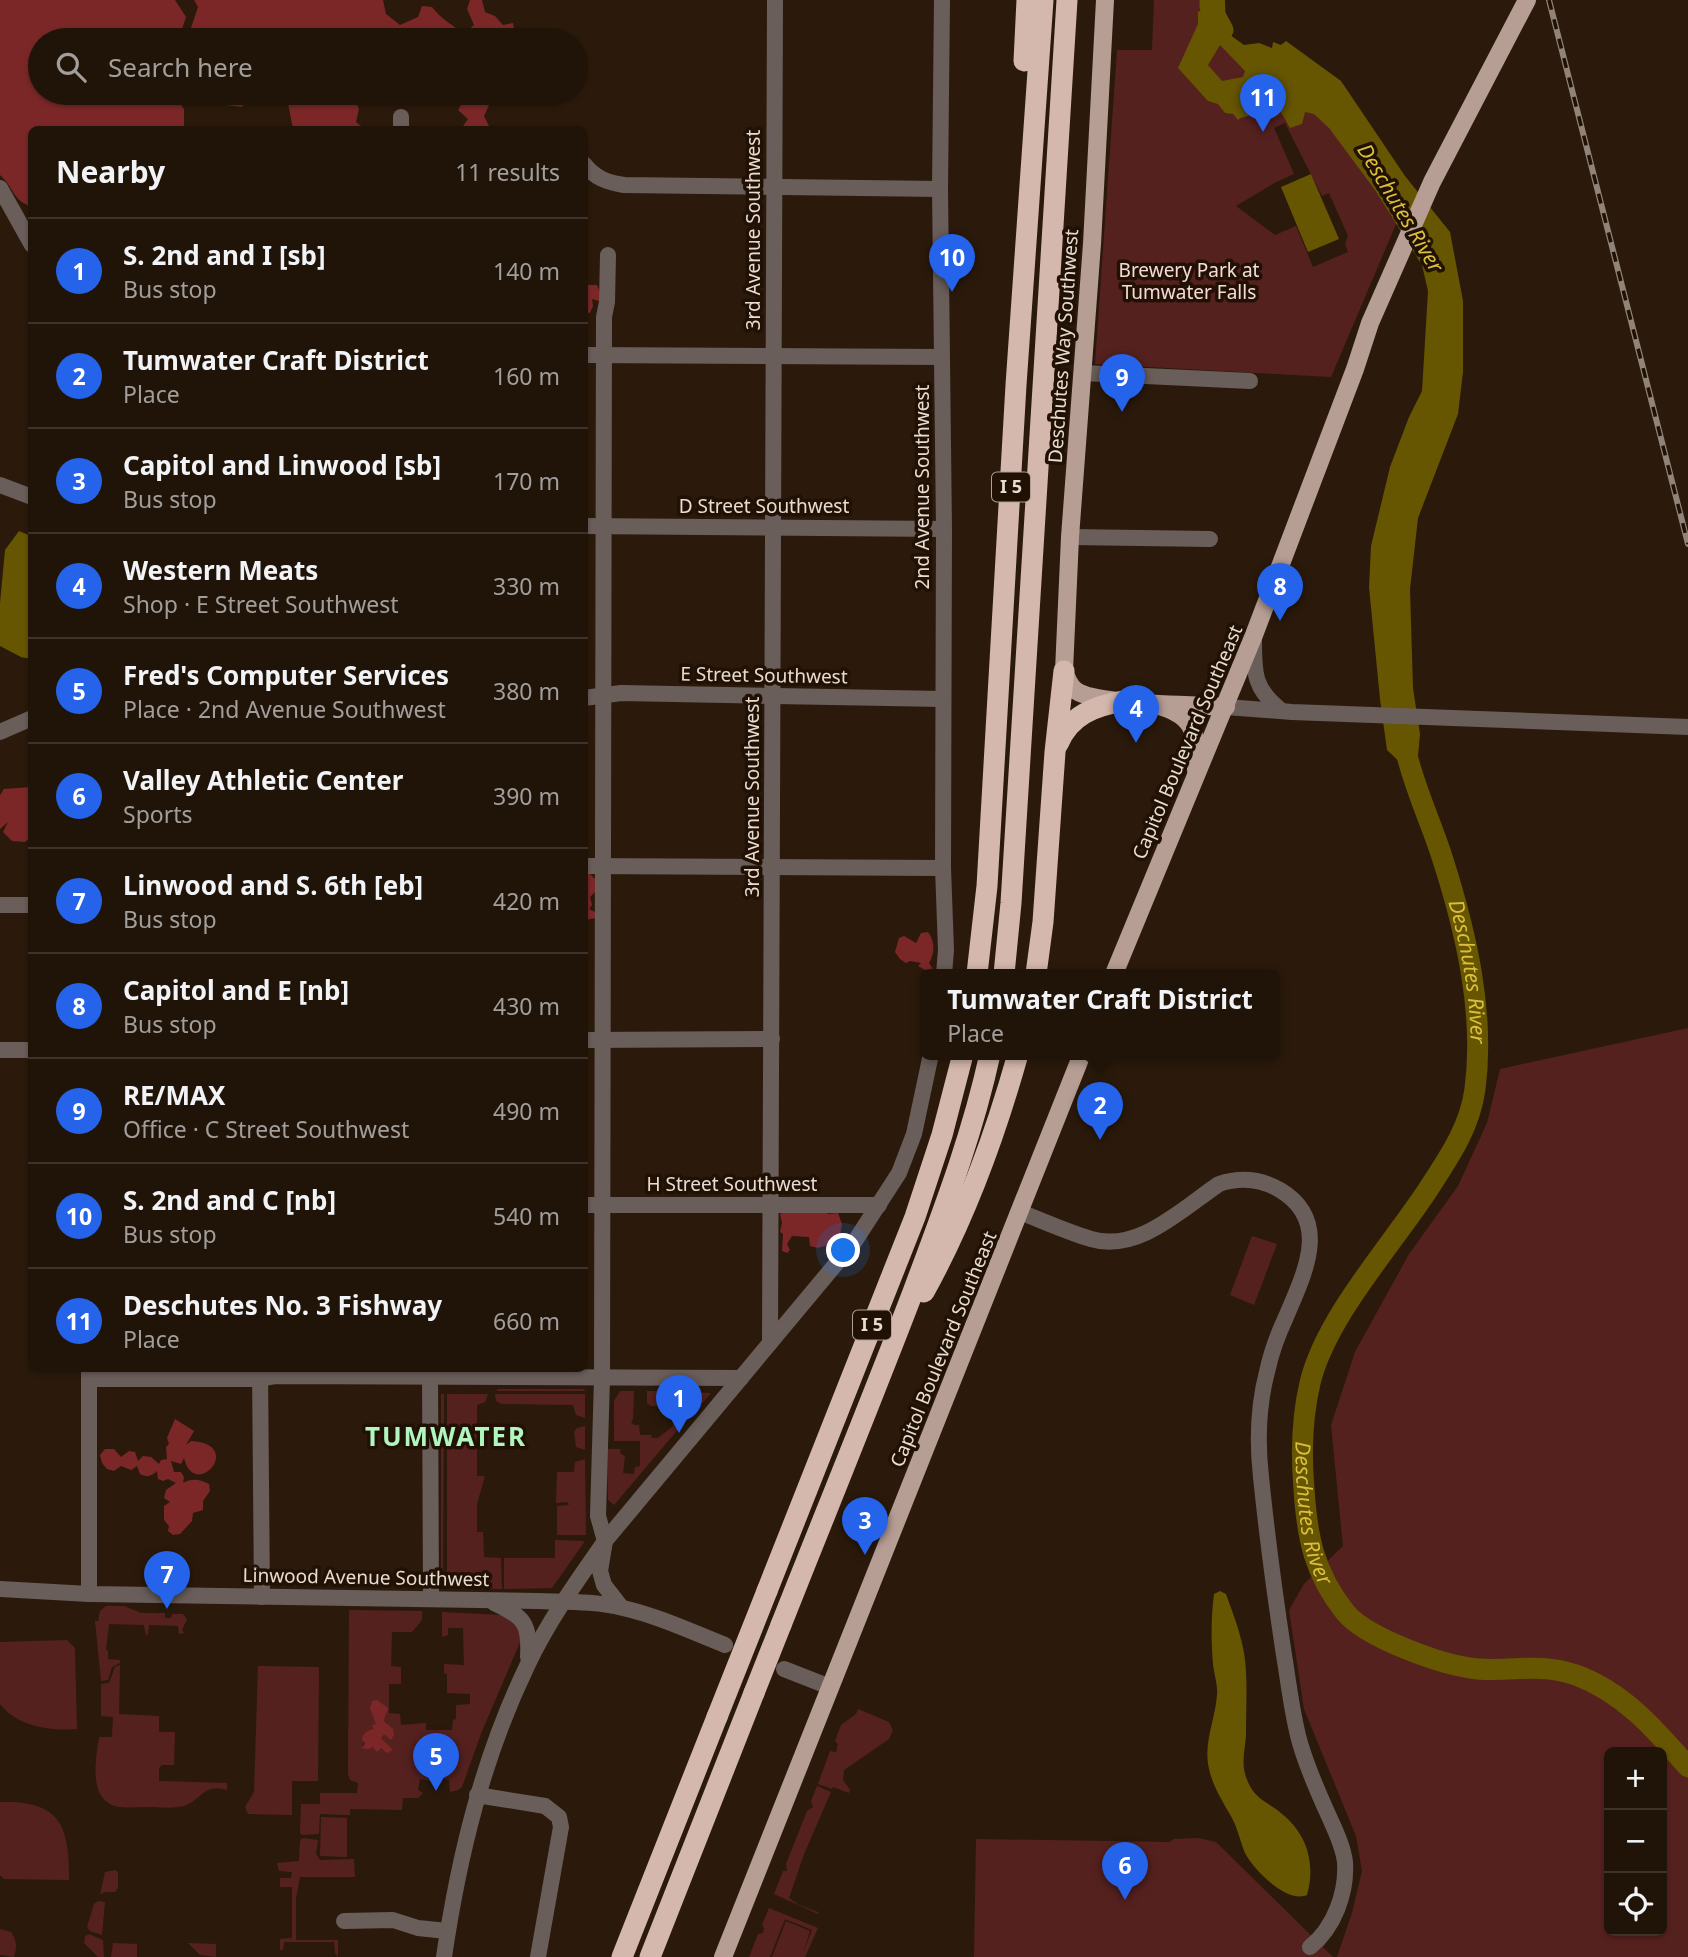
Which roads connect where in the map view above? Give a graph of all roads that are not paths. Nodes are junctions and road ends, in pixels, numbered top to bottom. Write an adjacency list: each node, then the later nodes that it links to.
1 (775, 0): 9 (street, 3rd Avenue Southwest)
2 (942, 0): 11 (street, 2nd Avenue Southwest)
3 (1027, 0): 20 (highway)
4 (1043, 0): 20 (highway, I 5)
5 (1067, 0): 52 (highway, I 5)
6 (1105, 0): 18 (main road, Deschutes Way Southwest)
7 (1527, 0): 29 (main road, Capitol Boulevard Southeast)
8 (588, 169): 9 (street)
9 (774, 186): 11 (street); 16 (street, 3rd Avenue Southwest)
10 (0, 188): 12 (street)
11 (940, 188): 17 (street, 2nd Avenue Southwest)
12 (28, 238)
13 (608, 255): 15 (street)
14 (588, 355): 15 (street)
15 (604, 355): 16 (street); 24 (street)
16 (774, 356): 17 (street); 25 (street, 3rd Avenue Southwest)
17 (941, 357): 26 (street, 2nd Avenue Southwest)
18 (1083, 373): 19 (street); 27 (main road, Deschutes Way Southwest)
19 (1250, 381)
20 (1015, 422): 51 (highway, I 5)
21 (0, 485): 22 (street)
22 (28, 496)
23 (588, 526): 24 (street, D Street Southwest)
24 (602, 526): 25 (street, D Street Southwest); 31 (street)
25 (773, 526): 26 (street, D Street Southwest); 32 (street, 3rd Avenue Southwest)
26 (944, 528): 34 (street, 2nd Avenue Southwest)
27 (1070, 537): 28 (street); 30 (main road, Deschutes Way Southwest)
28 (1210, 539)
29 (1254, 635): 37 (main road, Capitol Boulevard Southeast); 38 (street)
30 (1064, 671): 35 (main road); 42 (highway)
31 (603, 695): 32 (street, E Street Southwest); 33 (street, E Street Southwest); 45 (street)
32 (772, 696): 34 (street, E Street Southwest); 46 (street, 3rd Avenue Southwest)
33 (588, 697)
34 (943, 699): 47 (street, 2nd Avenue Southwest)
35 (1123, 701): 36 (main road); 42 (highway)
36 (1146, 702): 37 (main road); 43 (main road)
37 (1226, 707): 38 (street); 43 (main road, Capitol Boulevard Southeast)
38 (1282, 711): 40 (street)
39 (28, 720): 41 (street)
40 (1688, 727)
41 (0, 732)
42 (1055, 752): 53 (highway)
43 (1196, 780): 54 (main road, Capitol Boulevard Southeast)
44 (588, 866): 45 (street)
45 (602, 866): 46 (street); 57 (street)
46 (774, 867): 47 (street); 55 (street, 3rd Avenue Southwest)
47 (943, 867): 50 (street, 2nd Avenue Southwest)
48 (0, 905): 49 (street)
49 (28, 905)
50 (944, 969)
51 (978, 969)
52 (1004, 969)
53 (1037, 969)
54 (1116, 969)
55 (772, 1039): 57 (street); 65 (street, 3rd Avenue Southwest)
56 (588, 1040): 57 (street)
57 (602, 1040): 67 (street)
58 (0, 1050): 59 (street)
59 (28, 1050)
60 (930, 1060): 68 (street)
61 (962, 1060): 95 (highway, I 5, bridge)
62 (989, 1060): 71 (highway, I 5)
63 (1016, 1060): 71 (highway)
64 (1080, 1060): 69 (main road, Capitol Boulevard Southeast)
65 (771, 1204): 67 (street, H Street Southwest); 68 (street, H Street Southwest); 70 (street, 3rd Avenue Southwest)
66 (588, 1205): 67 (street, H Street Southwest)
67 (602, 1205): 75 (street)
68 (879, 1205): 70 (street)
69 (1020, 1212): 88 (main road, Capitol Boulevard Southeast); 92 (street)
70 (770, 1343): 76 (street)
71 (888, 1358): 96 (highway, I 5, bridge)
72 (89, 1373): 74 (street); 79 (street)
73 (430, 1373): 74 (street); 75 (street); 81 (street)
74 (260, 1374): 80 (street)
75 (602, 1378): 76 (street); 77 (street)
76 (741, 1378): 77 (street)
77 (605, 1541): 83 (street); 84 (street)
78 (0, 1589): 79 (street, Linwood Avenue Southwest)
79 (89, 1594): 80 (street, Linwood Avenue Southwest)
80 (262, 1597): 81 (street, Linwood Avenue Southwest)
81 (431, 1600): 82 (street, Linwood Avenue Southwest)
82 (489, 1601): 83 (street, Linwood Avenue Southwest); 86 (street)
83 (564, 1601): 84 (street, Linwood Avenue Southwest); 86 (street)
84 (621, 1607): 85 (street, Linwood Avenue Southwest)
85 (725, 1645)
86 (528, 1663): 89 (street)
87 (784, 1669): 88 (street)
88 (830, 1688): 97 (main road, Capitol Boulevard Southeast)
89 (477, 1795): 91 (street); 94 (street)
90 (344, 1921): 91 (street)
91 (447, 1931): 93 (street)
92 (1310, 1947)
93 (444, 1957)
94 (538, 1957)
95 (622, 1957)
96 (650, 1957)
97 (723, 1957)

